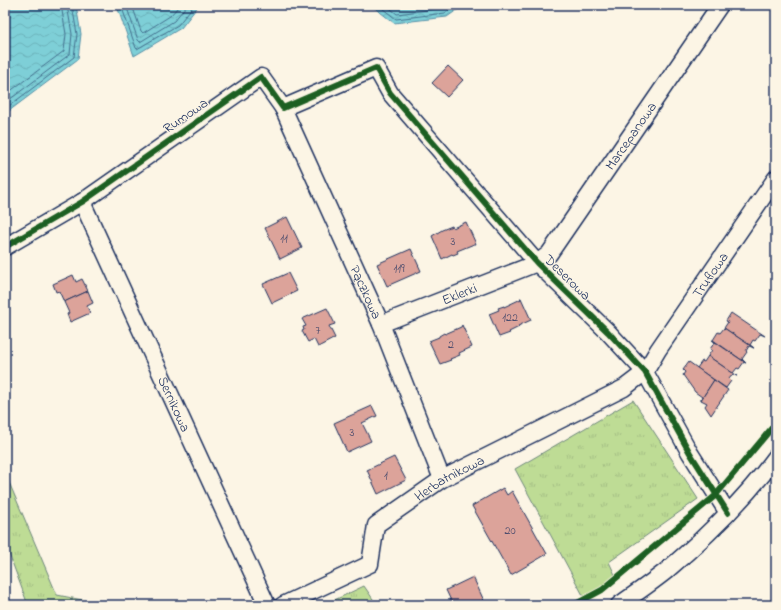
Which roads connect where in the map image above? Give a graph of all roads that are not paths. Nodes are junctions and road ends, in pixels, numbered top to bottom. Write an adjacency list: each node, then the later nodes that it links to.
1 (720, 5): 6 (street, Marcepanowa)
2 (283, 108): 4 (street, Rumowa); 6 (street, Deserowa); 7 (street, Pączkowa)
3 (776, 178): 8 (street, Truflowa)
4 (82, 202): 5 (street, Rumowa); 12 (street, Sernikowa)
5 (5, 248)
6 (537, 263): 7 (street, Eklerki); 8 (street, Deserowa)
7 (381, 324): 10 (street, Pączkowa)
8 (645, 372): 10 (street, Herbatnikowa); 11 (street, Deserowa)
9 (776, 457): 11 (street)
10 (442, 479): 13 (street, Herbatnikowa)
11 (728, 513): 14 (street)
12 (268, 605)
13 (283, 605)
14 (619, 605)

